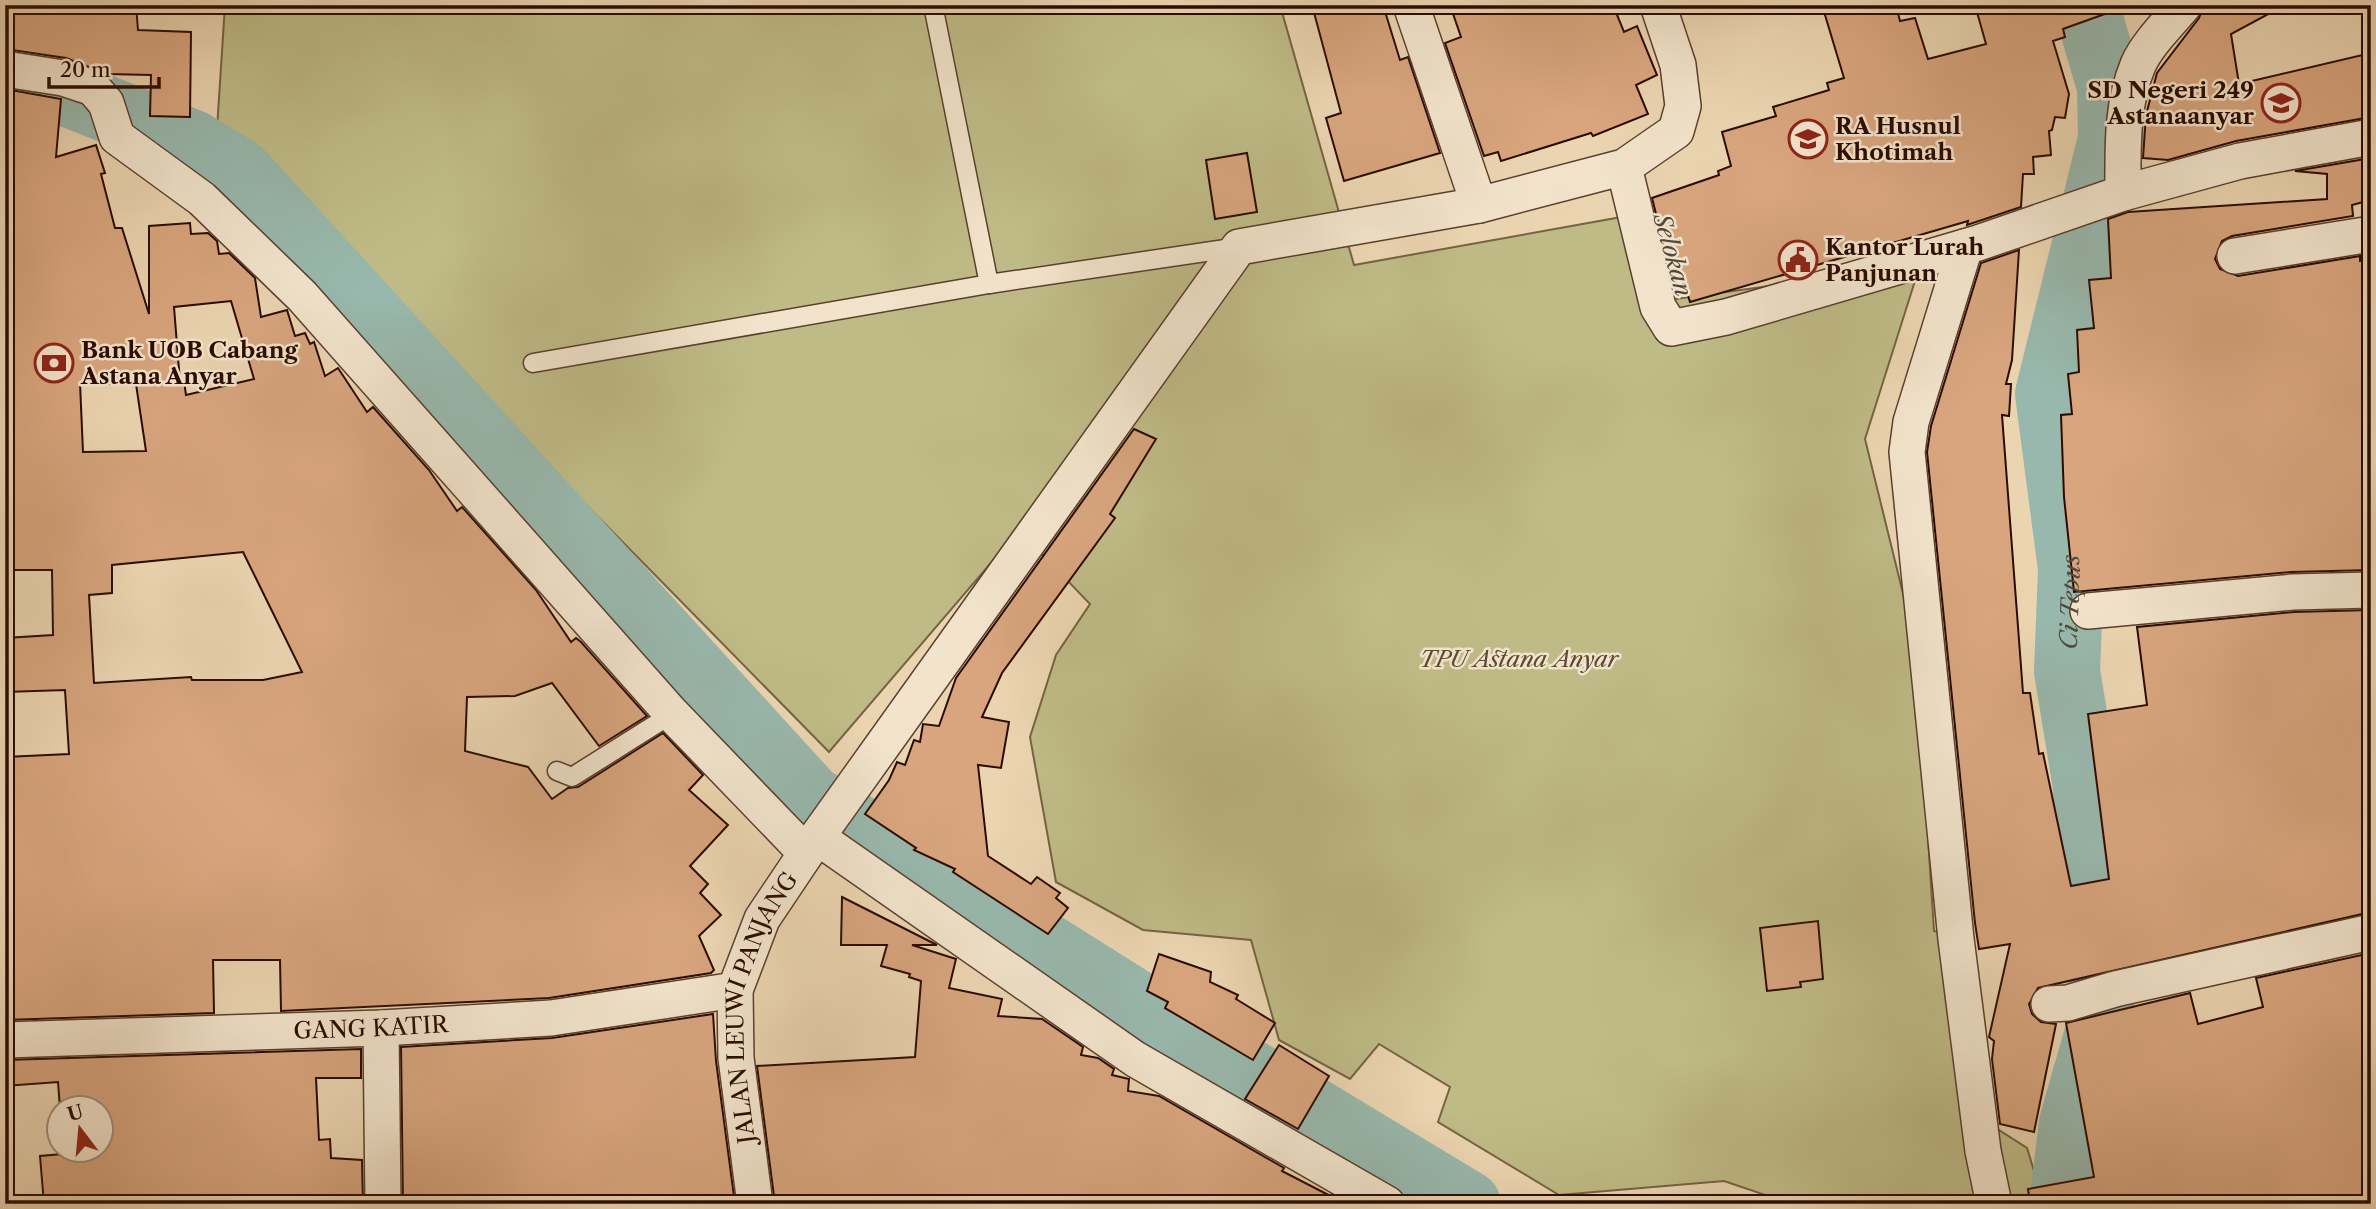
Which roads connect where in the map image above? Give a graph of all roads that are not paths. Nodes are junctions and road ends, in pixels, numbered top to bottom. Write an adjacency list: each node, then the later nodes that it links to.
1 (933, 5): 14 (lane)
2 (1411, 5): 9 (street)
3 (1658, 5): 7 (street)
4 (2184, 5): 8 (street)
5 (5, 69): 18 (street)
6 (2371, 137): 8 (street)
7 (1624, 167): 9 (street); 12 (street)
8 (2125, 187): 12 (street)
9 (1479, 205): 11 (street)
10 (2371, 234): 13 (street)
11 (1239, 247): 14 (lane); 20 (street, JALAN LEUWI PANJANG)
12 (1965, 247): 29 (street)
13 (2235, 256)
14 (989, 284): 15 (lane)
15 (533, 363)
16 (2371, 590): 17 (street)
17 (2088, 611)
18 (672, 714): 19 (lane); 20 (street)
19 (557, 771)
20 (816, 838): 22 (street, JALAN LEUWI PANJANG); 28 (street)
21 (2371, 932): 23 (street)
22 (735, 990): 24 (street, GANG KATIR); 27 (street, JALAN LEUWI PANJANG)
23 (2059, 1004)
24 (381, 1028): 25 (street, GANG KATIR); 26 (street)
25 (5, 1040)
26 (383, 1204)
27 (755, 1204)
28 (1387, 1204)
29 (1994, 1204)

